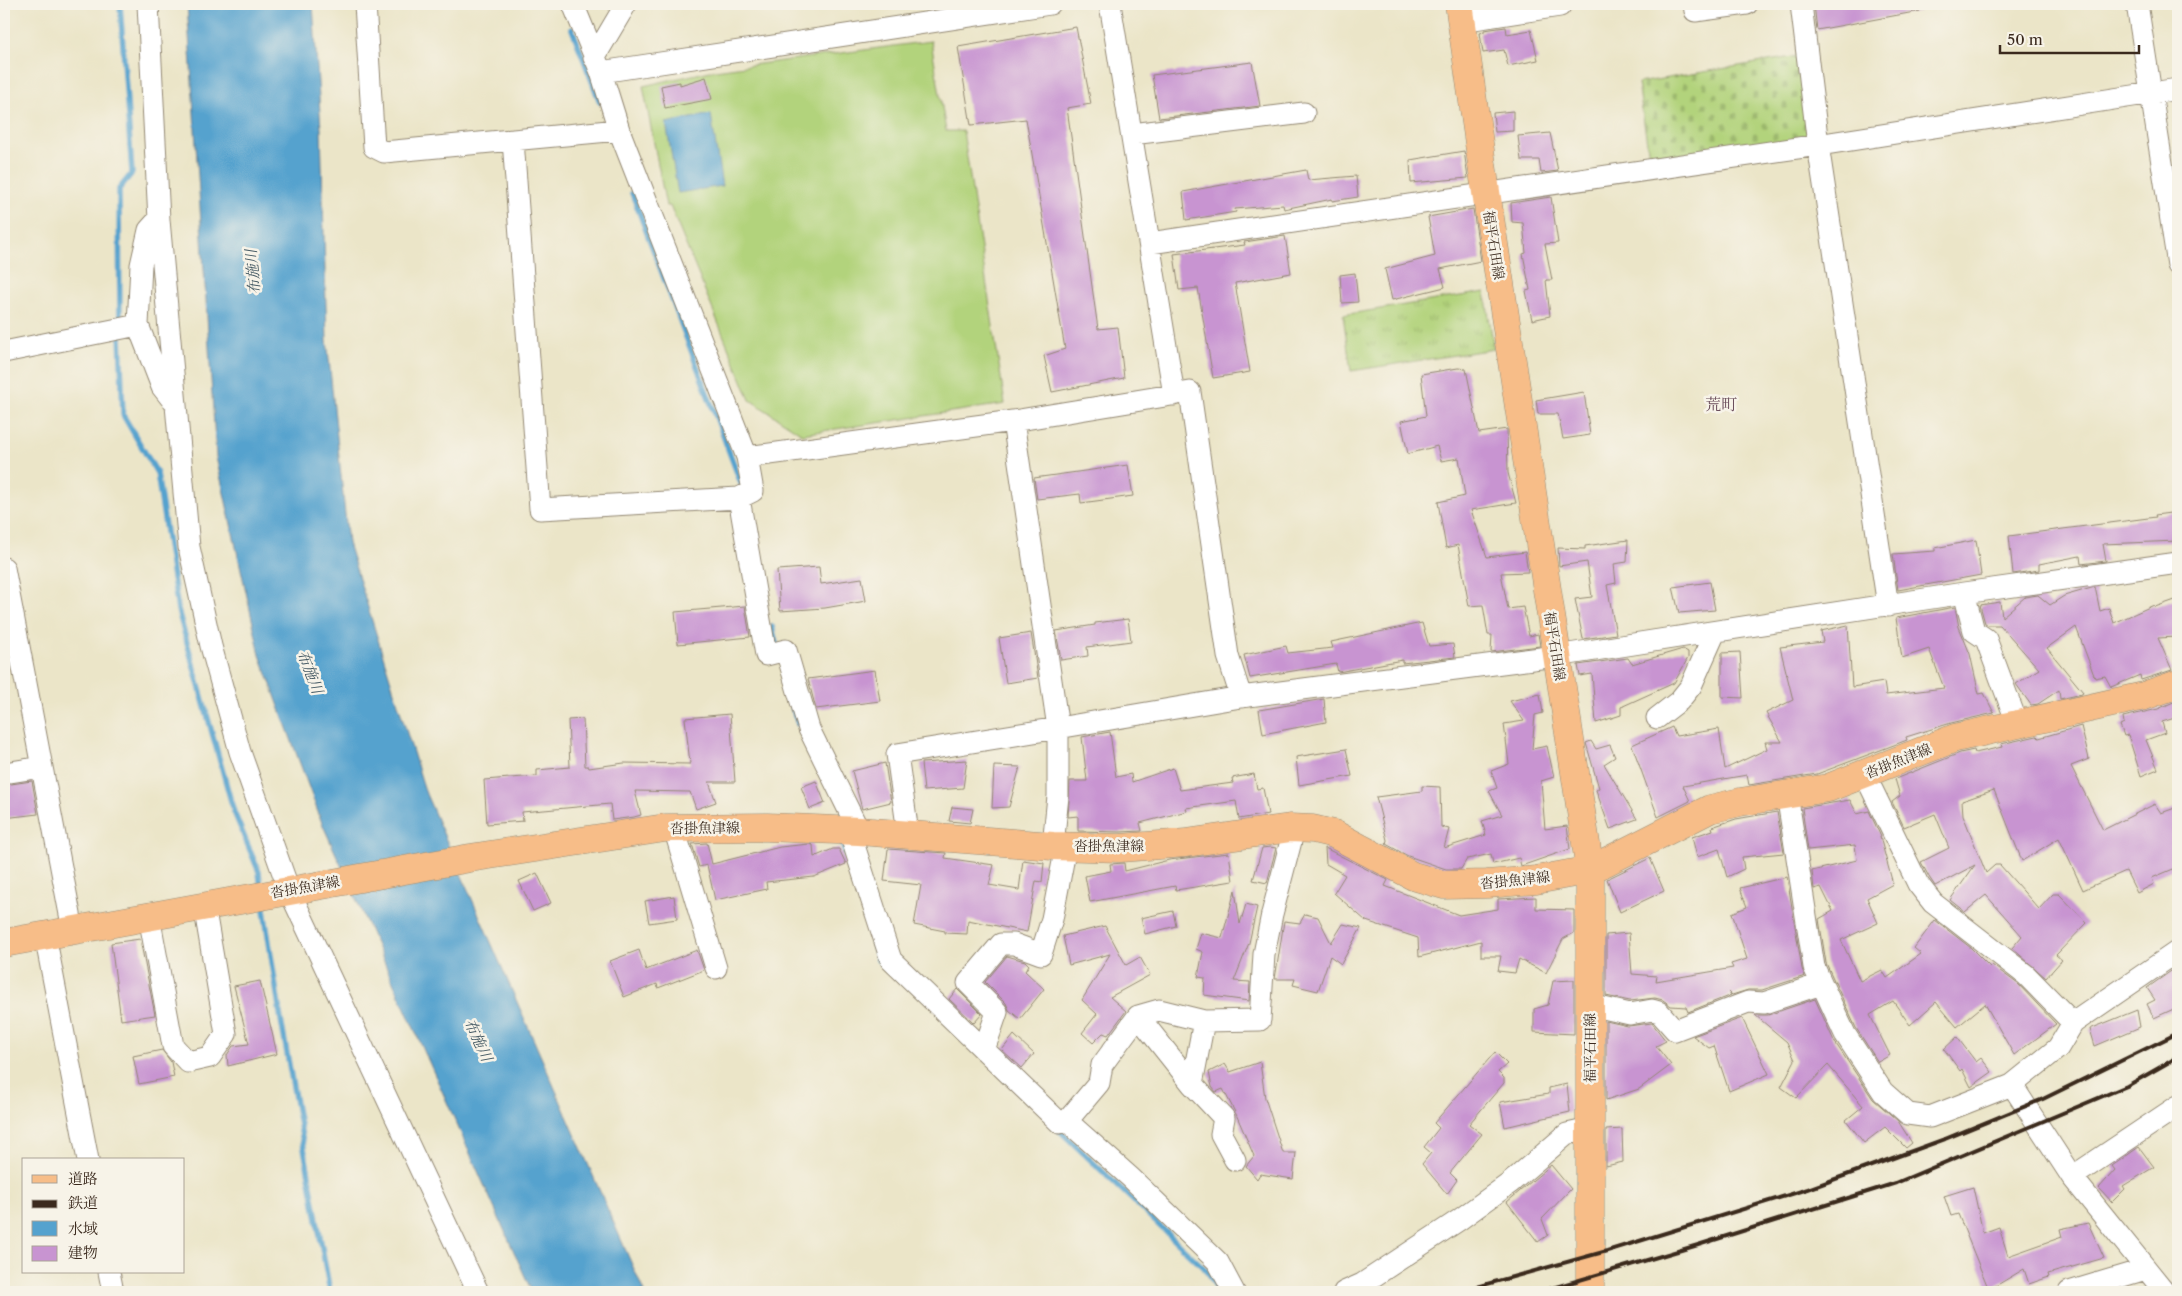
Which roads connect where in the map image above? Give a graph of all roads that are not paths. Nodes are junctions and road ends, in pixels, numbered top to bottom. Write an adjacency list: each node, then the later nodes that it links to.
1 (148, 4): 23 (street)
2 (365, 4): 20 (street)
3 (574, 4): 14 (street)
4 (626, 4): 14 (street)
5 (1050, 4): 12 (street)
6 (1110, 4): 19 (street)
7 (1694, 4): 8 (street)
8 (1747, 4)
9 (1801, 4): 21 (street)
10 (2138, 4): 16 (street)
11 (1560, 6): 13 (street)
12 (950, 11): 14 (street)
13 (1460, 12): 22 (main road, 福平石田線)
14 (597, 65): 18 (street)
15 (2178, 89): 16 (street)
16 (2151, 93): 21 (street); 25 (street)
17 (1304, 113): 19 (street)
18 (619, 130): 20 (street); 31 (street)
19 (1132, 134): 24 (street)
20 (513, 140): 32 (street)
21 (1818, 145): 22 (street); 36 (street)
22 (1486, 192): 24 (street); 38 (main road, 福平石田線)
23 (158, 220): 26 (street); 29 (street)
24 (1150, 243): 28 (street)
25 (2178, 265)
26 (138, 325): 27 (street); 29 (street)
27 (4, 352)
28 (1174, 395): 30 (street); 40 (street)
29 (176, 404): 54 (street)
30 (1013, 421): 31 (street); 43 (street)
31 (747, 457): 32 (street)
32 (739, 498): 50 (street)
33 (2178, 563): 35 (street)
34 (4, 568): 44 (street)
35 (1964, 593): 36 (street); 42 (street)
36 (1888, 606): 37 (street)
37 (1715, 632): 38 (street); 41 (street)
38 (1556, 656): 40 (street); 53 (main road, 福平石田線)
39 (2178, 684): 42 (main road, 沓掛魚津線)
40 (1241, 697): 43 (street)
41 (1657, 718)
42 (2017, 723): 46 (main road, 沓掛魚津線)
43 (1058, 728): 51 (street); 52 (street)
44 (42, 767): 45 (street); 57 (street)
45 (4, 773)
46 (1865, 775): 47 (main road, 沓掛魚津線); 66 (street)
47 (1787, 794): 53 (main road, 沓掛魚津線); 62 (street)
48 (674, 828): 50 (main road, 沓掛魚津線); 54 (main road, 沓掛魚津線); 61 (street)
49 (1290, 828): 52 (main road, 沓掛魚津線); 53 (main road, 沓掛魚津線); 65 (street)
50 (854, 830): 51 (main road, 沓掛魚津線); 67 (street)
51 (908, 833): 52 (main road, 沓掛魚津線)
52 (1060, 846): 67 (street)
53 (1590, 870): 63 (main road, 福平石田線)
54 (289, 890): 55 (main road, 沓掛魚津線); 79 (street)
55 (204, 905): 56 (main road, 沓掛魚津線); 56 (street)
56 (149, 916): 57 (main road, 沓掛魚津線)
57 (73, 930): 58 (main road, 沓掛魚津線)
58 (45, 935): 59 (main road, 沓掛魚津線); 73 (street)
59 (4, 943)
60 (2178, 951): 66 (street)
61 (716, 968)
62 (1821, 984): 63 (street); 69 (street)
63 (1590, 1005): 72 (main road, 福平石田線)
64 (1138, 1016): 65 (street); 68 (street); 71 (street)
65 (1204, 1021): 68 (street)
66 (2073, 1023): 69 (street)
67 (984, 1050): 71 (street)
68 (1192, 1084): 74 (street)
69 (2012, 1085): 75 (street)
70 (2178, 1106): 75 (street)
71 (1068, 1120): 80 (street)
72 (1590, 1129): 81 (street); 82 (main road, 福平石田線)
73 (88, 1158)
74 (1235, 1160)
75 (2072, 1177): 76 (street)
76 (2146, 1269): 83 (street); 84 (street)
77 (109, 1274): 78 (street)
78 (113, 1292)
79 (478, 1292)
80 (1234, 1292)
81 (1344, 1292)
82 (1590, 1292)
83 (2068, 1292)
84 (2165, 1292)

